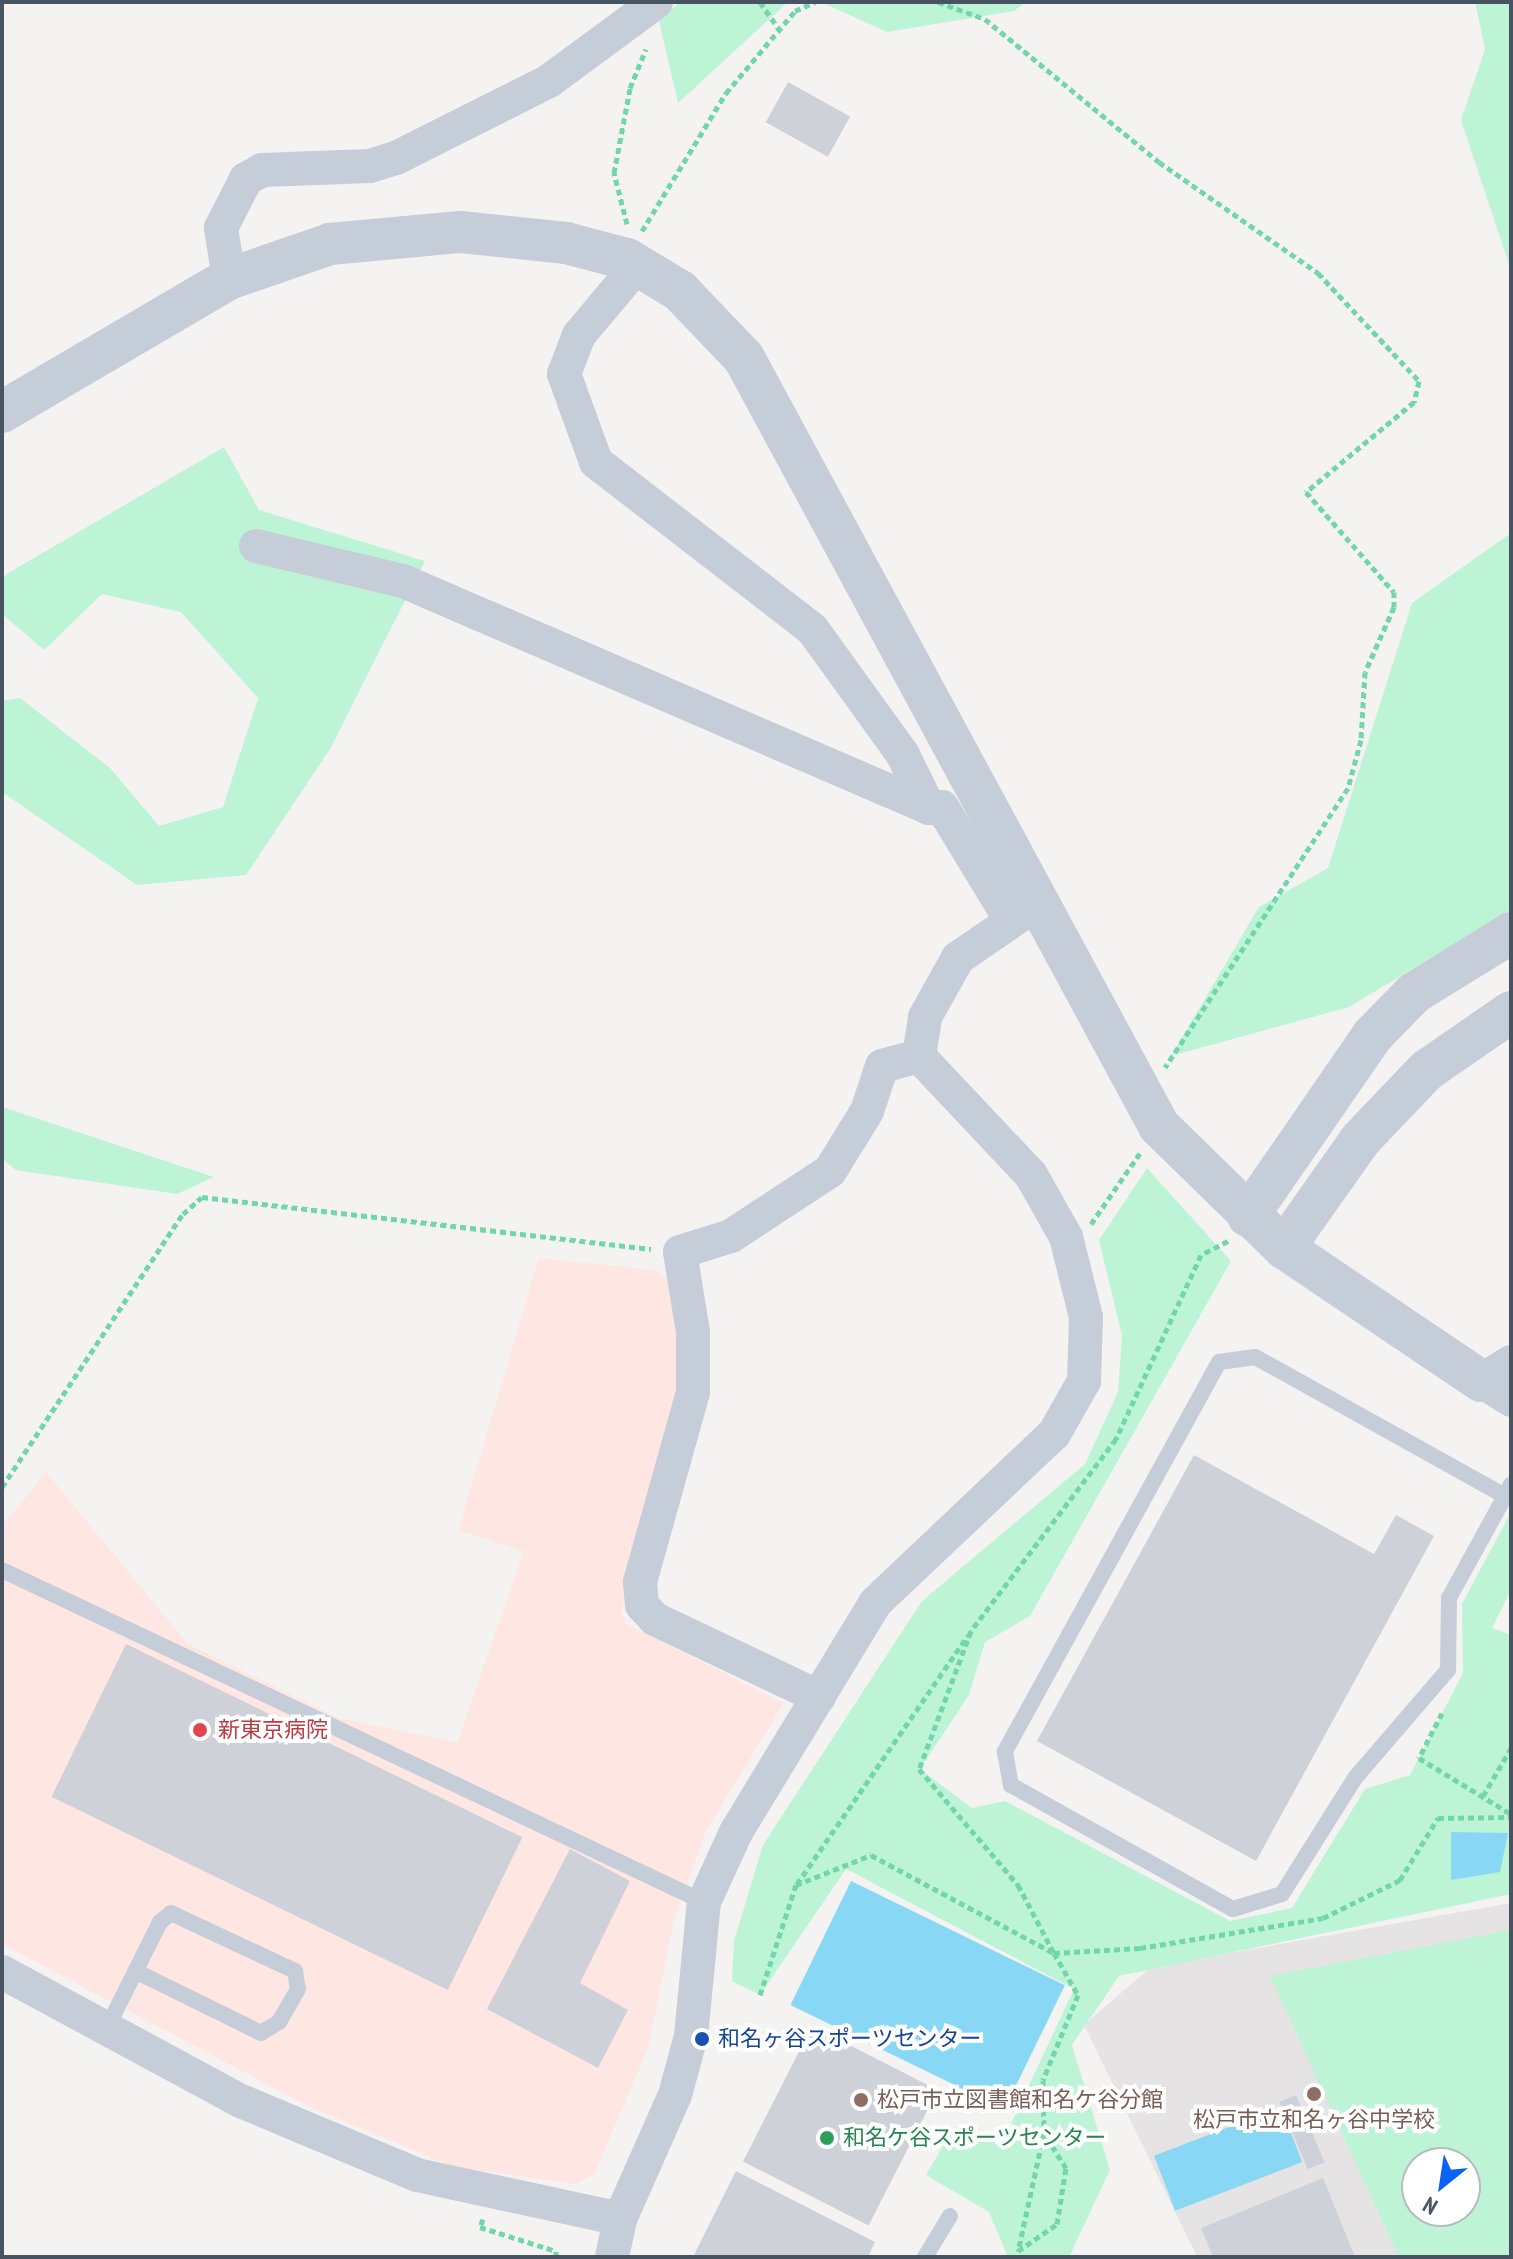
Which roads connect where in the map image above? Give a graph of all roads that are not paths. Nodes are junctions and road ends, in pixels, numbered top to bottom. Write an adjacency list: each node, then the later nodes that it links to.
1 (655, 17): 3 (street)
2 (631, 251): 3 (street); 6 (street); 7 (street)
3 (229, 279): 4 (street)
4 (2, 412)
5 (256, 546): 6 (street)
6 (929, 808): 7 (street)
7 (1023, 912): 10 (street); 11 (street)
8 (1511, 933): 11 (street)
9 (1511, 1012): 12 (street)
10 (919, 1056): 16 (street); 16 (street)
11 (1242, 1227): 12 (street)
12 (1284, 1248): 13 (street)
13 (1501, 1381)
14 (1508, 1490): 14 (lane)
15 (2, 1570): 17 (lane)
16 (819, 1697): 17 (street)
17 (704, 1902): 22 (street)
18 (135, 1971): 18 (lane); 20 (lane)
19 (2, 1972): 20 (street)
20 (108, 2026): 22 (street)
21 (950, 2216): 24 (lane)
22 (620, 2219): 23 (street)
23 (612, 2257)
24 (925, 2257)

